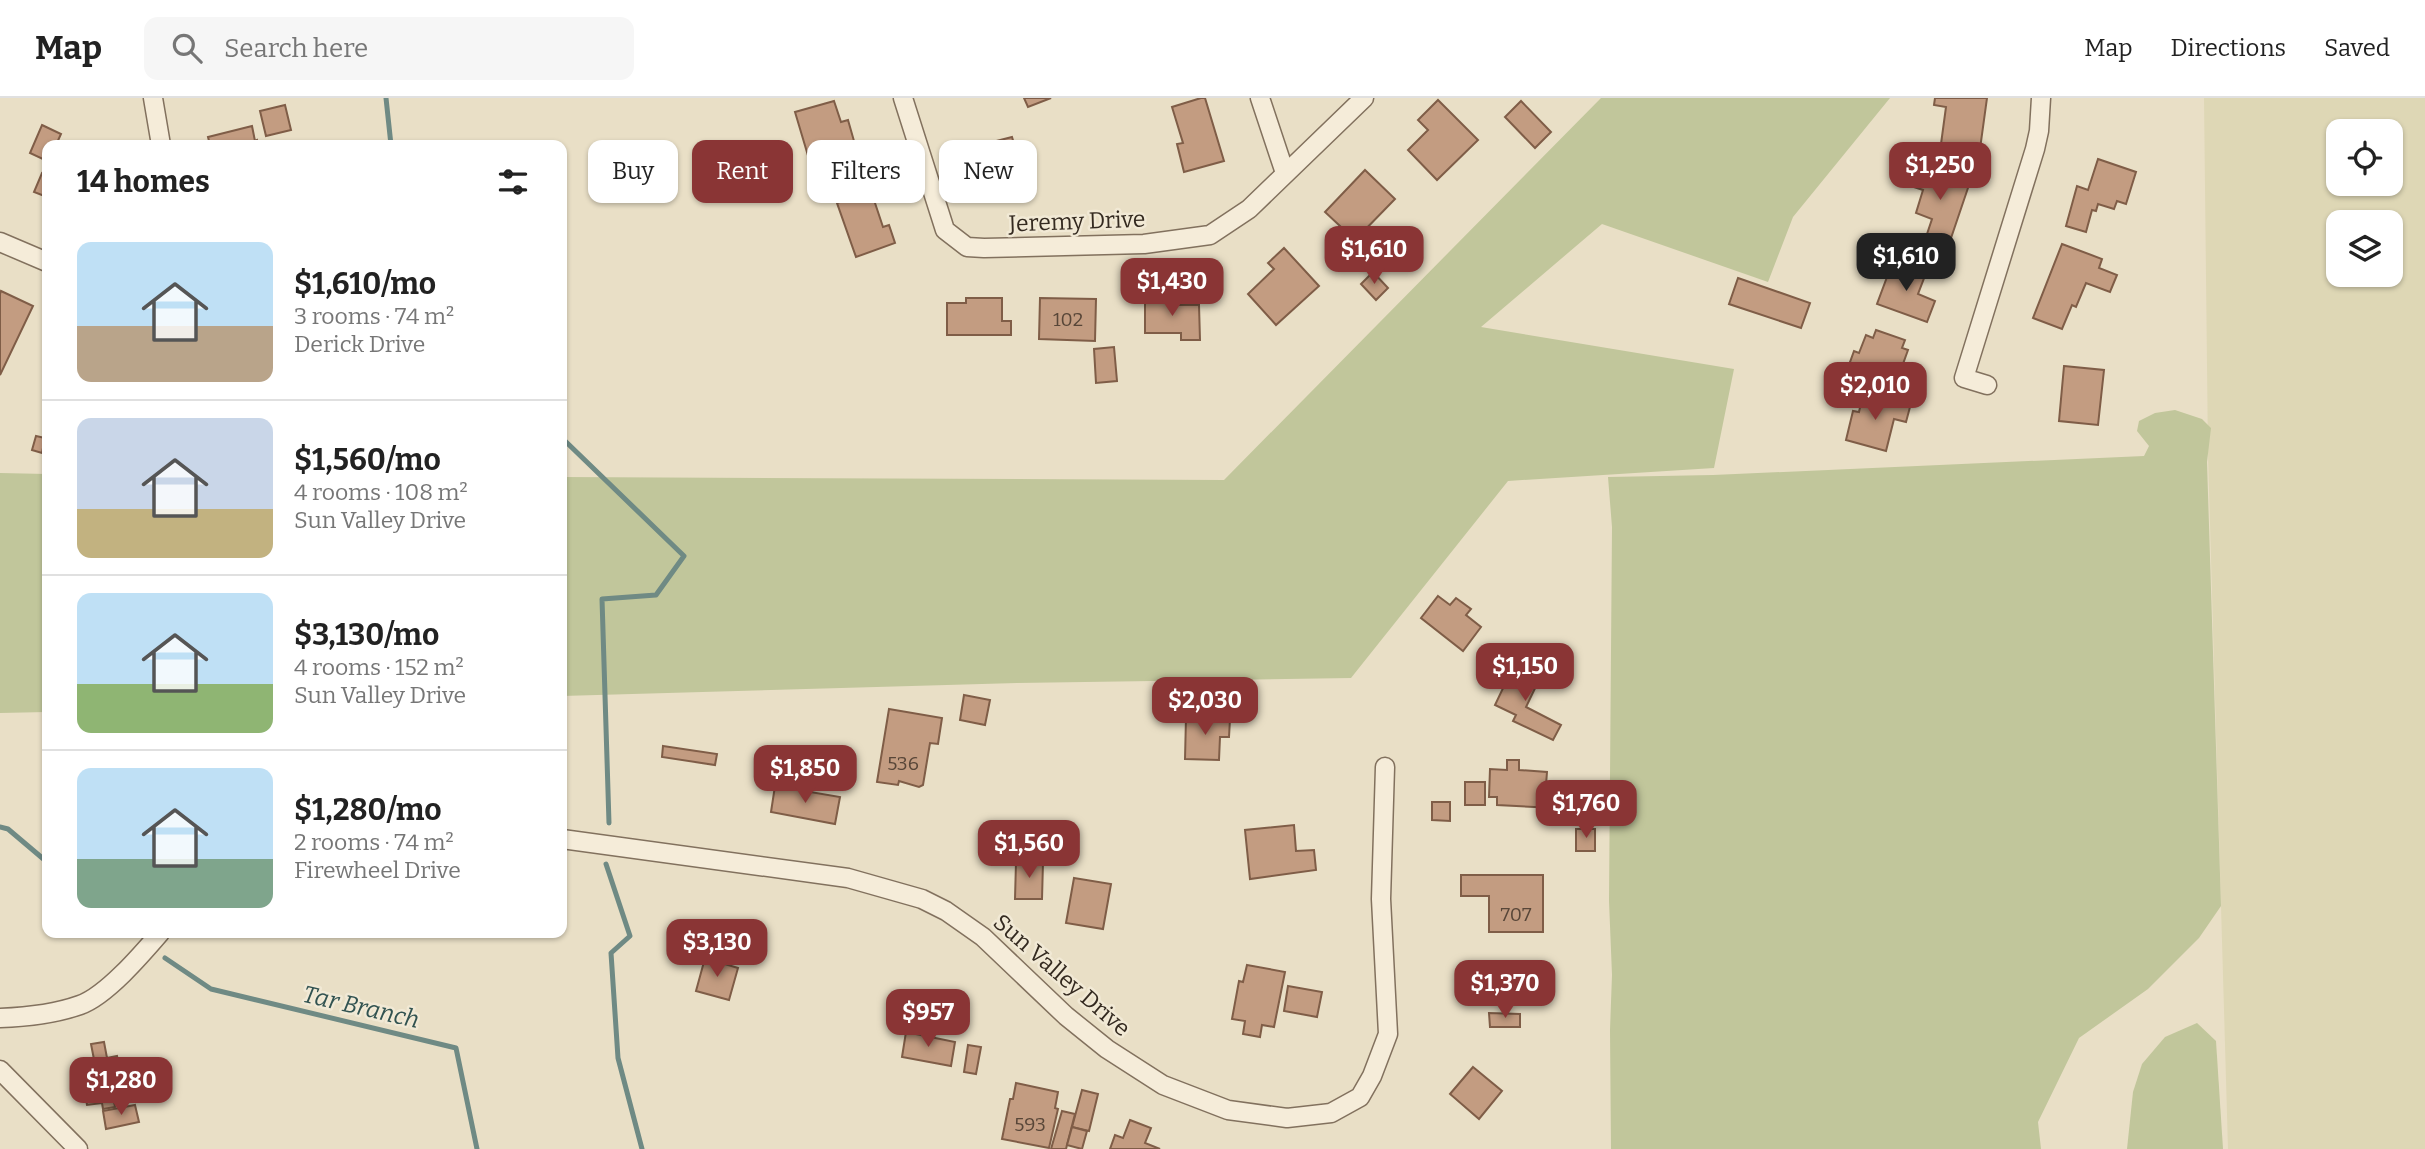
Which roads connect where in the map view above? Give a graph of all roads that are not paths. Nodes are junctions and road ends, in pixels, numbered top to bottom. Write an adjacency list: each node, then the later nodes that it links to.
1 (153, 98): 6 (street)
2 (903, 98): 7 (street, Jeremy Drive)
3 (1260, 98): 7 (street)
4 (1364, 98): 7 (street, Jeremy Drive)
5 (2041, 98): 10 (street)
6 (160, 140)
7 (1285, 173)
8 (0, 242): 9 (street)
9 (42, 260)
10 (1987, 385)
11 (1385, 767): 12 (street, Sun Valley Drive)
12 (567, 840)
13 (155, 938): 14 (street)
14 (0, 1018)
15 (0, 1070): 16 (street)
16 (78, 1149)

